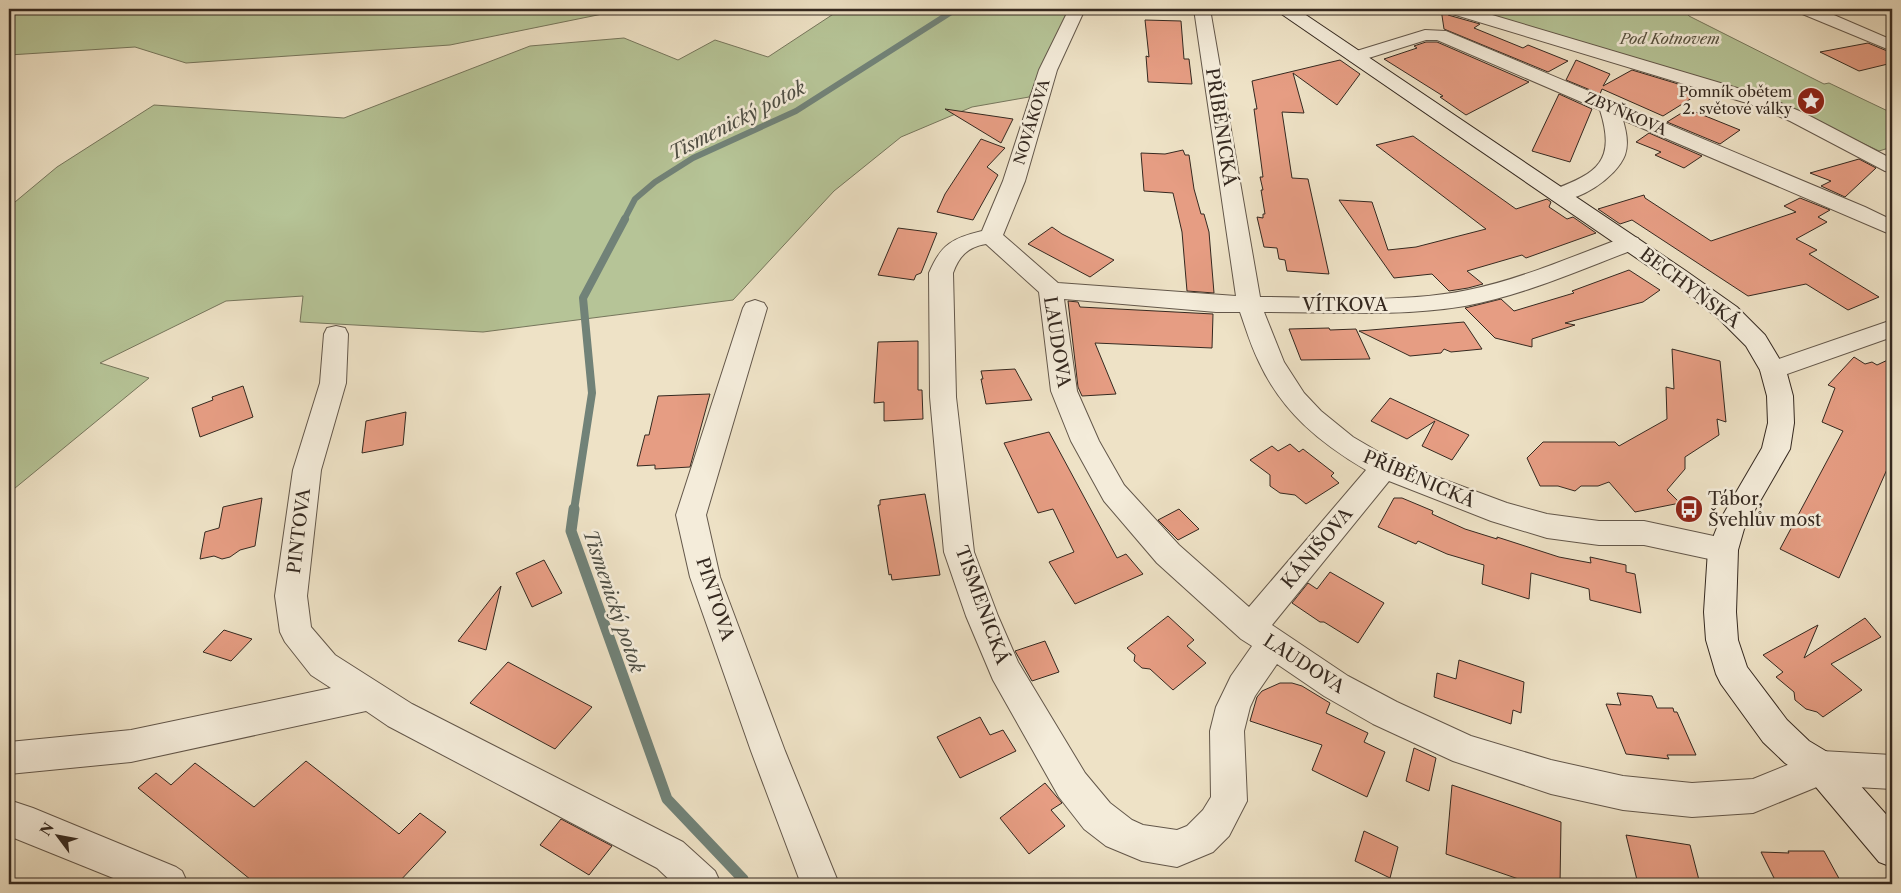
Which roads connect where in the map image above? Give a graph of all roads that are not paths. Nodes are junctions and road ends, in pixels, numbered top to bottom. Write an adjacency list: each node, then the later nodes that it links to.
1 (1077, 9): 12 (street, NOVÁKOVA)
2 (1202, 9): 15 (street, PŘÍBĚNICKÁ)
3 (1286, 9): 7 (street, BECHYŇSKÁ)
4 (1455, 9): 9 (street)
5 (1806, 9): 6 (street)
6 (1892, 46)
7 (1356, 56): 8 (street, ZBYŇKOVA); 10 (street, BECHYŇSKÁ)
8 (1609, 107): 10 (street); 11 (street, ZBYŇKOVA)
9 (1892, 168)
10 (1560, 195): 13 (street, BECHYŇSKÁ)
11 (1892, 228)
12 (991, 236): 14 (street, LAUDOVA); 27 (street, TISMENICKÁ)
13 (1630, 242): 15 (street, VÍTKOVA); 19 (street, BECHYŇSKÁ)
14 (1051, 290): 15 (street, VÍTKOVA); 22 (street, LAUDOVA)
15 (1250, 304): 20 (street, PŘÍBĚNICKÁ)
16 (755, 308): 32 (street, PINTOVA)
17 (1892, 328): 19 (street)
18 (336, 334): 23 (street, PINTOVA)
19 (1772, 370): 21 (street, BECHYŇSKÁ)
20 (1384, 468): 21 (street, PŘÍBĚNICKÁ); 22 (street, KÁNIŠOVA)
21 (1723, 550): 25 (street, BECHYŇSKÁ)
22 (1262, 636): 25 (street, LAUDOVA); 27 (street, KÁNIŠOVA)
23 (371, 695): 24 (street); 31 (street, PINTOVA)
24 (9, 758)
25 (1822, 768): 26 (street, BECHYŇSKÁ); 29 (street)
26 (1892, 772)
27 (1229, 801)
28 (9, 818): 30 (street)
29 (1892, 848)
30 (169, 884)
31 (702, 884)
32 (820, 884)

